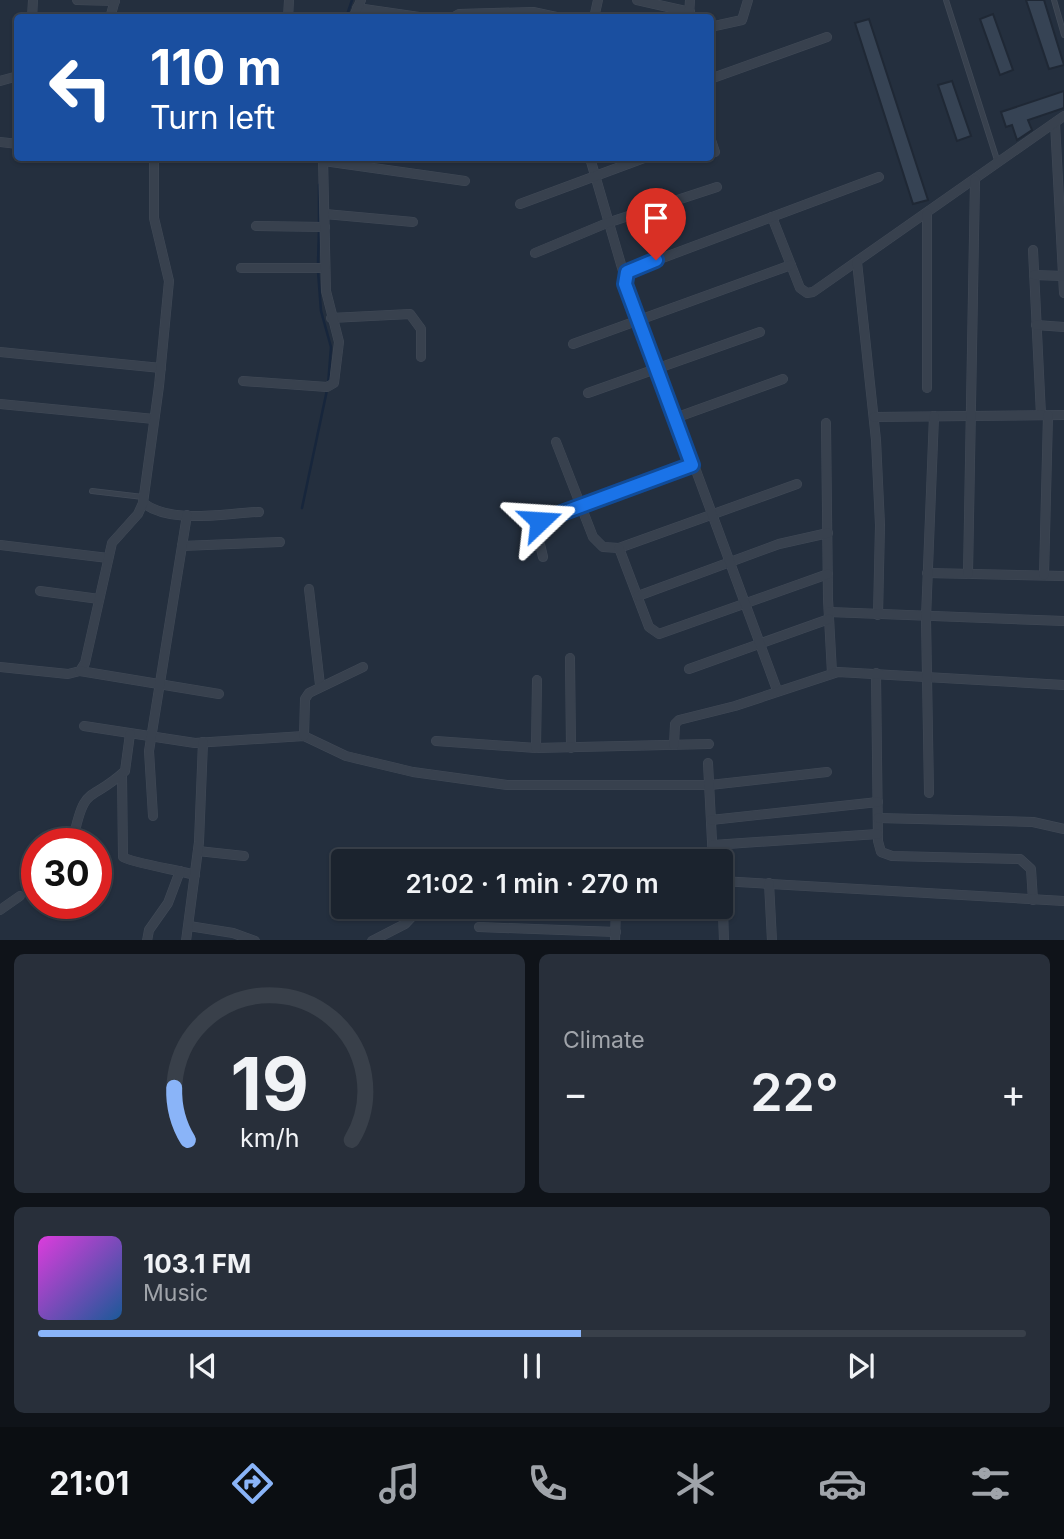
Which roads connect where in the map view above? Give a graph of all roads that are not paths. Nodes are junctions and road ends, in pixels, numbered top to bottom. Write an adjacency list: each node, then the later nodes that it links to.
1 (77, 0): 6 (street)
2 (637, 0): 11 (street)
3 (748, 0): 12 (street)
4 (946, 0): 25 (lane)
5 (1054, 0): 13 (lane)
6 (114, 9)
7 (357, 9): 8 (street)
8 (395, 14)
9 (513, 14): 10 (street)
10 (542, 14)
11 (686, 14)
12 (714, 26)
13 (1064, 35)
14 (827, 37): 15 (street)
15 (714, 78)
16 (1064, 116): 17 (street)
17 (1055, 122): 25 (street); 26 (street)
18 (714, 149): 19 (street)
19 (715, 152)
20 (154, 161): 59 (street)
21 (323, 161): 33 (street)
22 (336, 161): 30 (street)
23 (591, 161): 27 (street)
24 (635, 161): 27 (street)
25 (998, 164): 29 (street)
26 (1061, 165): 36 (street)
27 (594, 174): 32 (street); 38 (street)
28 (879, 177): 35 (street)
29 (975, 180): 34 (street); 69 (street)
30 (465, 181)
31 (717, 187): 38 (street)
32 (520, 204)
33 (324, 214): 37 (street); 40 (street)
34 (927, 214): 43 (street); 63 (street)
35 (772, 217): 44 (street); 49 (street)
36 (1063, 220): 48 (street)
37 (413, 222)
38 (607, 223): 42 (street); 49 (street)
39 (256, 226): 40 (street)
40 (325, 228): 46 (street)
41 (1032, 250): 47 (street)
42 (535, 253)
43 (857, 262): 44 (street); 70 (street)
44 (791, 265): 52 (street)
45 (241, 268): 46 (street)
46 (326, 268): 51 (street)
47 (1034, 275): 48 (street); 53 (street)
48 (1063, 276): 50 (street)
49 (625, 278): 52 (street)
50 (1064, 293)
51 (331, 318): 58 (street); 62 (street)
52 (638, 320): 56 (street); 60 (street)
53 (1037, 325): 54 (street); 66 (street)
54 (1064, 327)
55 (760, 332): 60 (street)
56 (573, 344)
57 (0, 352): 59 (street)
58 (421, 357)
59 (161, 368): 72 (street)
60 (657, 369): 64 (street); 71 (street)
61 (783, 379): 71 (street)
62 (243, 381)
63 (927, 388)
64 (588, 393)
65 (0, 404): 72 (street)
66 (1044, 415): 67 (street); 69 (street); 94 (street)
67 (1064, 415)
68 (934, 416): 69 (street); 70 (street); 91 (street)
69 (972, 416): 93 (street)
70 (874, 417): 102 (street)
71 (675, 418): 75 (street)
72 (154, 419): 78 (street)
73 (827, 423): 83 (street)
74 (556, 442): 79 (street)
75 (692, 465): 79 (street); 82 (street)
76 (797, 484): 82 (street)
77 (92, 491): 78 (lane)
78 (143, 500): 81 (street); 89 (street)
79 (580, 506): 87 (street); 88 (street)
80 (259, 512): 81 (street)
81 (187, 515): 86 (street)
82 (711, 515): 87 (street); 90 (street)
83 (828, 533): 90 (street); 92 (street)
84 (280, 541): 86 (street)
85 (0, 545): 89 (street)
86 (183, 546): 117 (street)
87 (620, 548): 98 (street)
88 (543, 557)
89 (108, 558): 99 (street)
90 (729, 562): 98 (street); 100 (street)
91 (927, 573): 93 (street); 103 (street)
92 (828, 574): 100 (street); 101 (street)
93 (968, 574): 94 (street)
94 (1044, 575): 95 (street)
95 (1064, 576)
96 (309, 590): 115 (street)
97 (40, 591): 99 (street)
98 (638, 596): 100 (street)
99 (99, 599): 110 (street)
100 (744, 603): 105 (street)
101 (829, 615): 102 (street); 105 (street); 111 (street)
102 (878, 615): 103 (street)
103 (926, 618): 104 (street); 113 (street)
104 (1064, 621)
105 (759, 642): 109 (street); 118 (street)
106 (570, 658): 129 (street)
107 (0, 667): 110 (street)
108 (363, 667): 115 (street)
109 (689, 669)
110 (80, 671): 117 (street)
111 (832, 673): 112 (street); 118 (street)
112 (876, 673): 113 (street); 135 (street)
113 (925, 677): 116 (street); 134 (street)
114 (537, 680): 128 (street)
115 (320, 685): 122 (street)
116 (1064, 685)
117 (160, 686): 119 (street); 123 (street)
118 (777, 690): 127 (street)
119 (219, 695)
120 (83, 726): 121 (street)
121 (130, 734): 123 (street); 132 (street)
122 (303, 736): 125 (street); 133 (street)
123 (151, 737): 125 (street); 136 (street)
124 (436, 741): 128 (street)
125 (203, 742): 144 (street)
126 (709, 744): 127 (street)
127 (674, 745): 129 (street)
128 (536, 747): 129 (street)
129 (571, 748)
130 (708, 763): 133 (street)
131 (827, 772): 133 (street)
132 (122, 774): 139 (street); 146 (street)
133 (710, 785): 138 (street)
134 (929, 793)
135 (878, 802): 137 (street); 138 (street)
136 (153, 816)
137 (878, 818): 140 (street); 141 (street)
138 (711, 820): 142 (street)
139 (77, 828)
140 (1064, 829)
141 (878, 834): 142 (street); 151 (street)
142 (713, 845): 143 (street)
143 (713, 849)
144 (198, 851): 145 (street); 147 (street)
145 (244, 856)
146 (180, 870): 147 (street); 159 (street)
147 (195, 875): 156 (street)
148 (733, 881): 149 (street)
149 (769, 883): 151 (street); 164 (street)
150 (20, 896): 153 (street)
151 (1033, 900): 152 (street)
152 (1064, 901)
153 (0, 910)
154 (410, 919): 162 (street)
155 (723, 919): 163 (street)
156 (189, 926): 160 (street); 161 (street)
157 (479, 927): 158 (street)
158 (616, 936)
159 (147, 940)
160 (186, 940)
161 (255, 940)
162 (372, 940)
163 (724, 940)
164 (772, 940)

